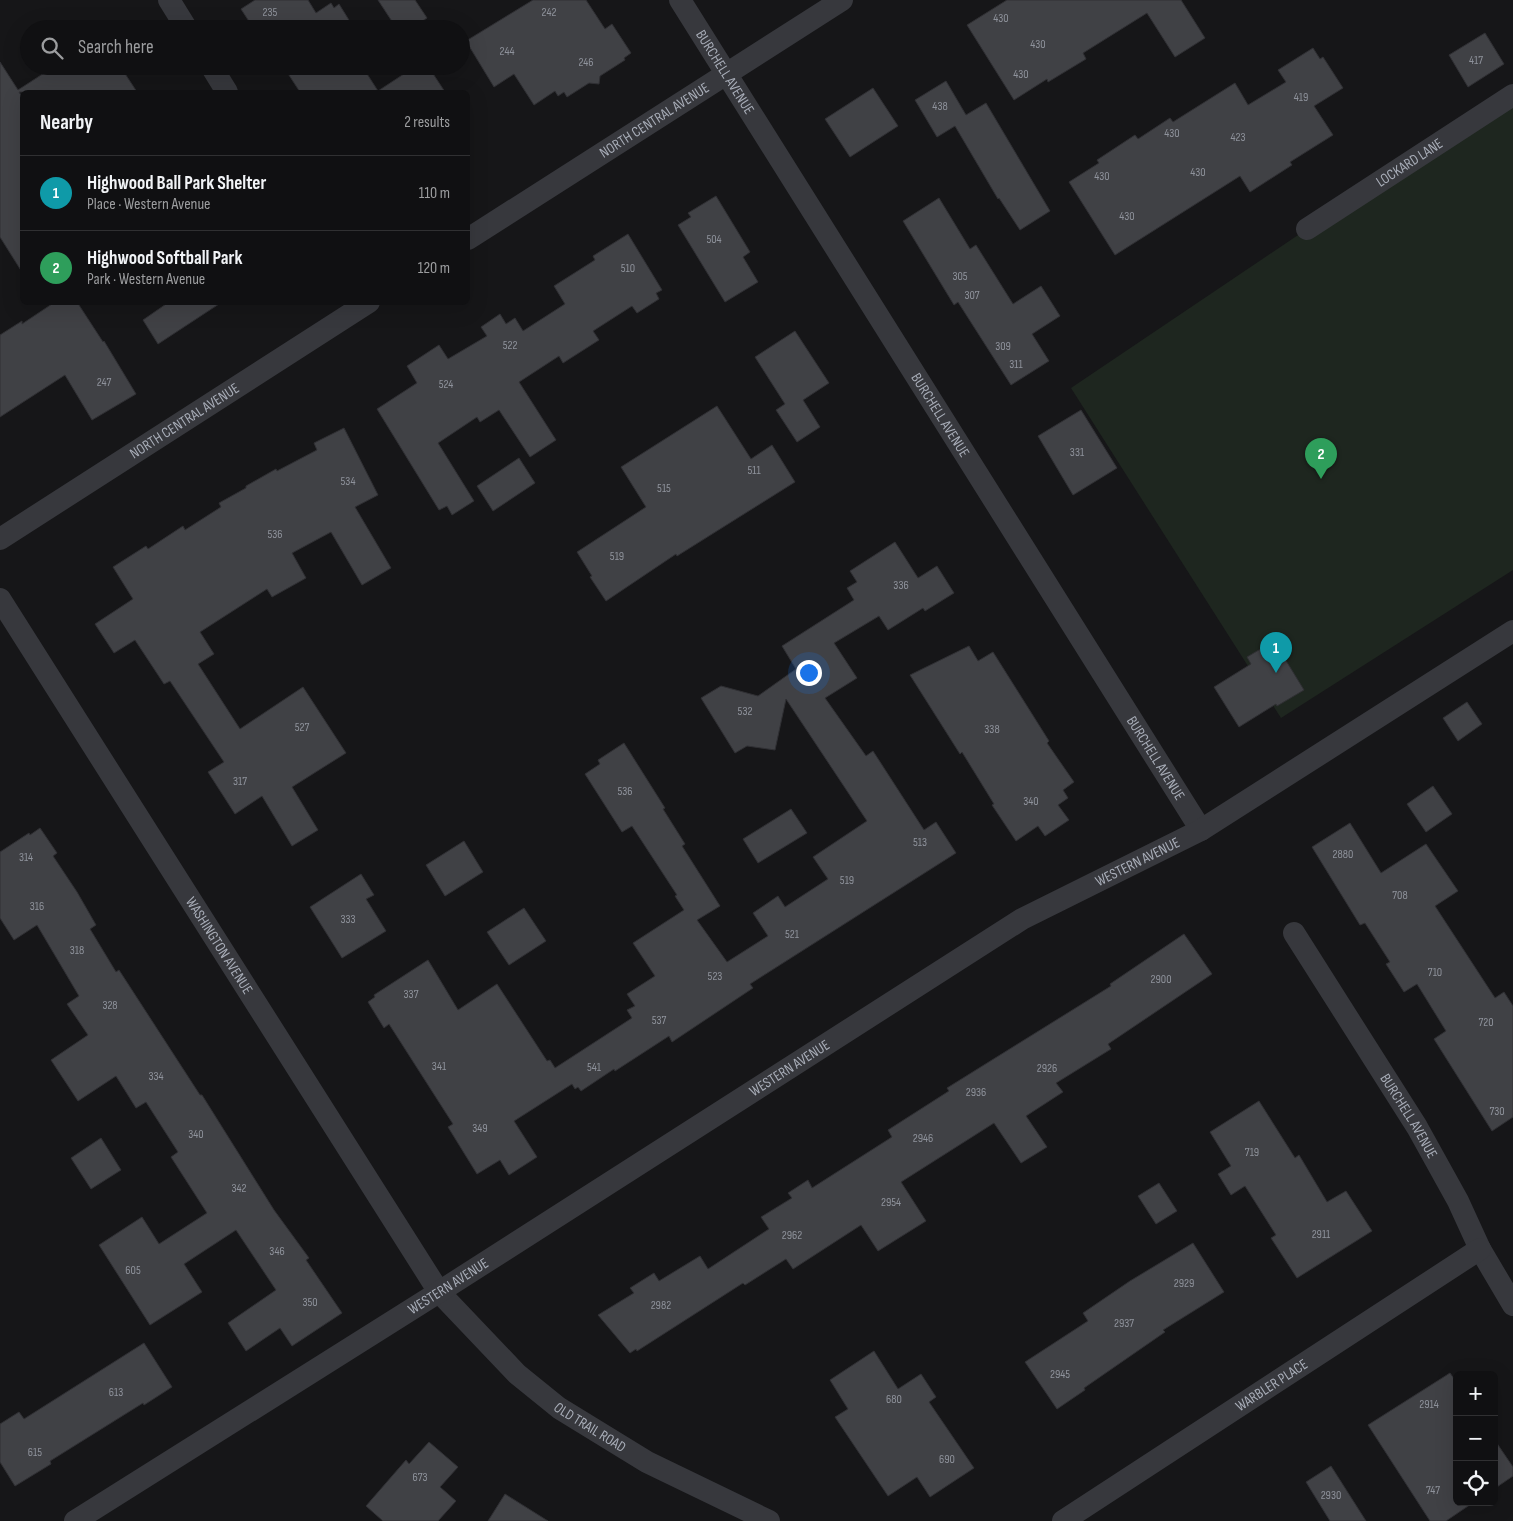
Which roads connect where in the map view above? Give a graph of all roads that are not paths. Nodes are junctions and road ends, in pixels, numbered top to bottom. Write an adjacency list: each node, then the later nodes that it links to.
1 (168, 0): 4 (street)
2 (680, 0): 5 (street, BURCHELL AVENUE)
3 (842, 0): 5 (street, NORTH CENTRAL AVENUE)
4 (181, 20)
5 (726, 74): 10 (street, NORTH CENTRAL AVENUE); 15 (street, BURCHELL AVENUE)
6 (216, 75): 7 (street)
7 (226, 90)
8 (1513, 95): 9 (street, LOCKARD LANE)
9 (1307, 229)
10 (470, 238)
11 (362, 305): 12 (street, NORTH CENTRAL AVENUE)
12 (0, 539)
13 (0, 599): 18 (street, WASHINGTON AVENUE)
14 (1513, 631): 15 (street, WESTERN AVENUE)
15 (1201, 830): 18 (street, WESTERN AVENUE)
16 (1294, 933): 17 (street, BURCHELL AVENUE)
17 (1480, 1249): 19 (street, BURCHELL AVENUE); 22 (street, WARBLER PLACE)
18 (439, 1292): 20 (street, WESTERN AVENUE); 21 (street, OLD TRAIL ROAD)
19 (1513, 1305)
20 (75, 1521)
21 (769, 1521)
22 (1063, 1521)

